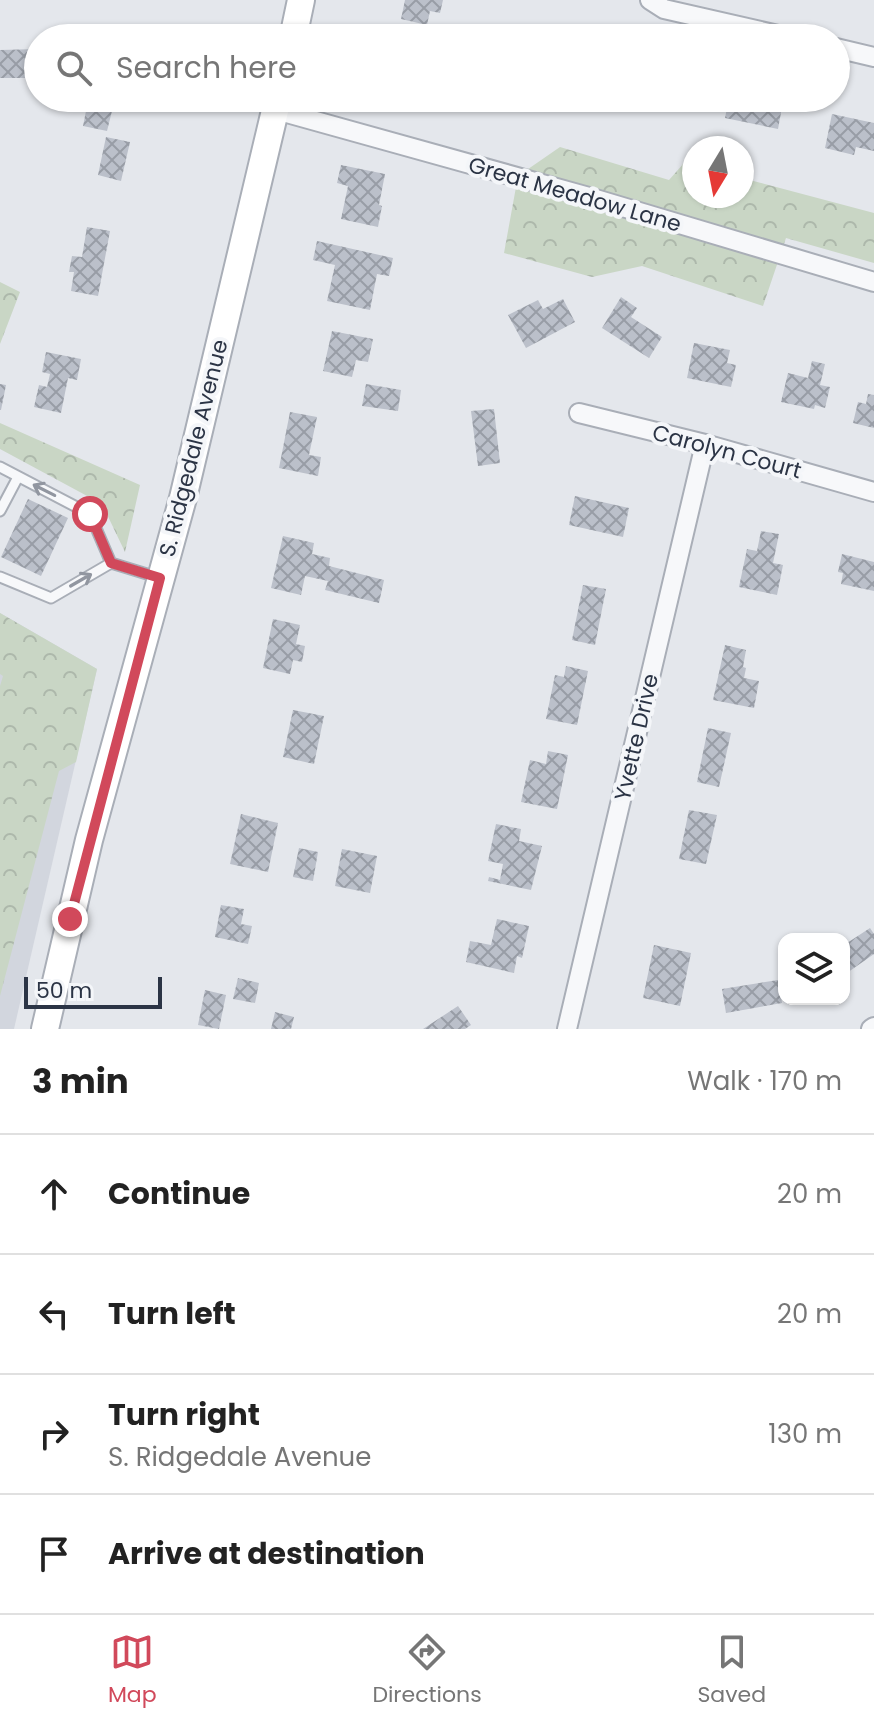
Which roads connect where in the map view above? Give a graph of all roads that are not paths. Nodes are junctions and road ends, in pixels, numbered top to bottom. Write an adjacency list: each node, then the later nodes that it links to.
1 (301, 0): 3 (main road)
2 (650, 0): 4 (street)
3 (296, 24)
4 (730, 24)
5 (850, 51): 6 (street)
6 (874, 57)
7 (275, 112): 18 (main road, S. Ridgedale Avenue)
8 (304, 112): 9 (street, Great Meadow Lane)
9 (874, 282)
10 (579, 413): 11 (street, Carolyn Court)
11 (705, 444): 14 (street, Carolyn Court); 20 (street, Yvette Drive)
12 (0, 467): 13 (lane)
13 (18, 477): 15 (lane); 16 (lane, one-way to 13)
14 (874, 492)
15 (0, 511)
16 (111, 563): 17 (lane, one-way to 16); 18 (lane)
17 (0, 577)
18 (160, 578): 19 (main road, S. Ridgedale Avenue)
19 (45, 1029)
20 (567, 1029)

